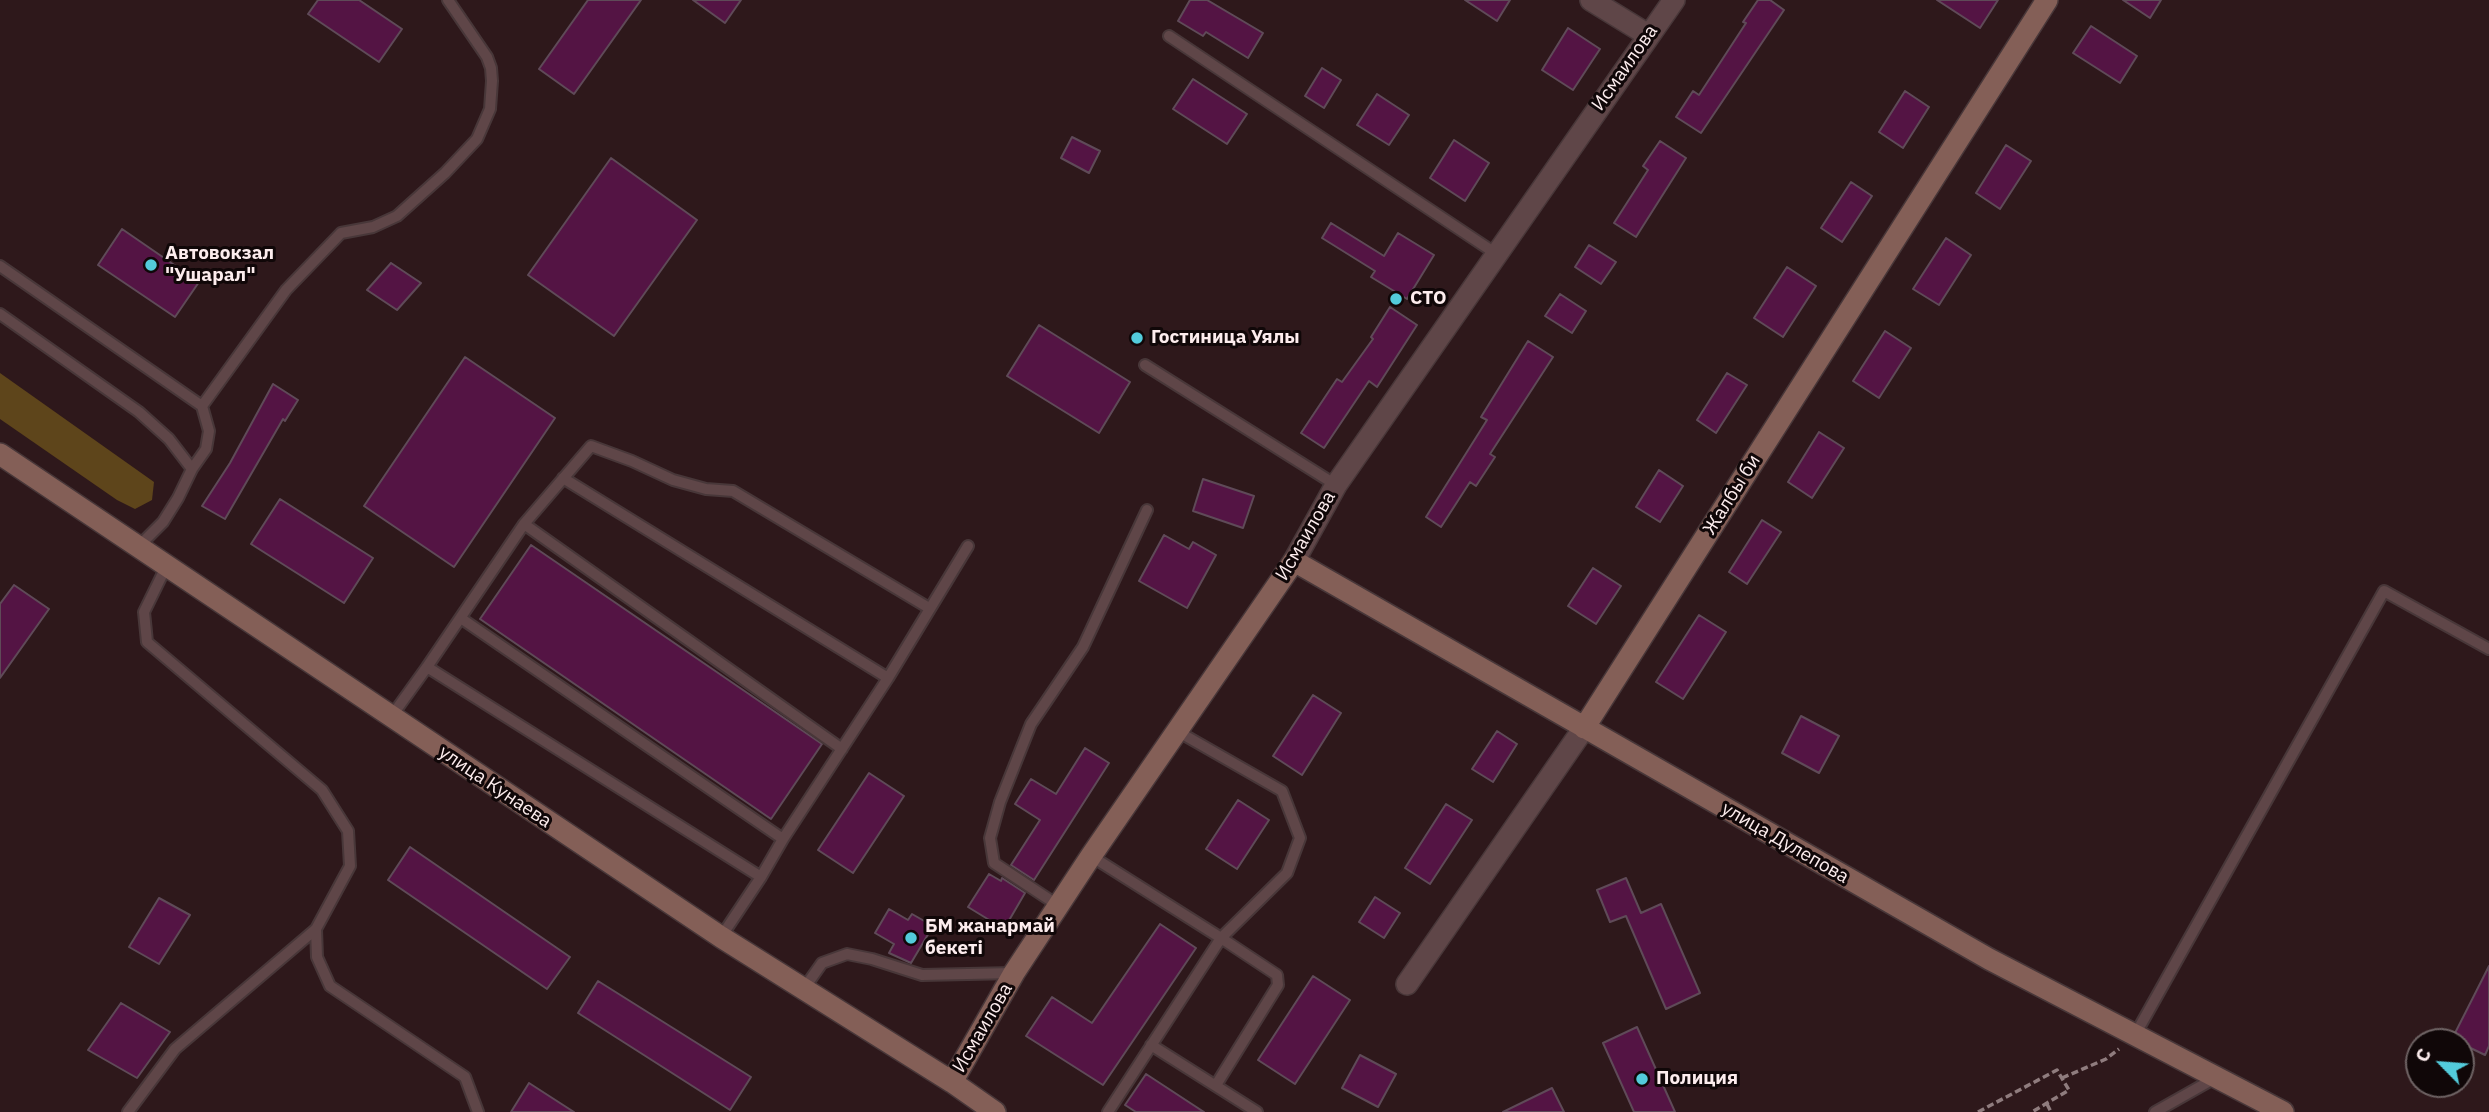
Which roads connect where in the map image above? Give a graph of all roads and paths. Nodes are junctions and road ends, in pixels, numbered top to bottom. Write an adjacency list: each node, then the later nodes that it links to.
1 (448, 0): 11 (lane)
2 (1591, 0): 5 (street)
3 (1674, 0): 5 (street, Исмаилова)
4 (2047, 0): 28 (street, Жалбы би)
5 (1648, 35): 7 (street, Исмаилова)
6 (1169, 36): 7 (lane)
7 (1498, 255): 15 (street, Исмаилова)
8 (0, 266): 11 (lane)
9 (0, 314): 13 (lane)
10 (1145, 365): 15 (lane)
11 (202, 406): 13 (lane)
12 (0, 454): 19 (street, улица Кунаева)
13 (192, 469): 19 (lane)
14 (563, 478): 17 (lane); 22 (lane); 26 (lane)
15 (1336, 485): 20 (street, Исмаилова)
16 (1147, 510): 34 (lane)
17 (524, 524): 23 (lane); 30 (lane)
18 (968, 546): 22 (lane)
19 (138, 548): 21 (street, улица Кунаева)
20 (1294, 561): 28 (street, улица Дулепова); 29 (street, Исмаилова)
21 (166, 567): 27 (street, улица Кунаева); 35 (lane)
22 (929, 608): 26 (lane)
23 (461, 619): 25 (lane); 31 (lane)
24 (2489, 649): 41 (lane)
25 (427, 667): 27 (lane); 33 (lane)
26 (888, 678): 30 (lane)
27 (391, 717): 36 (street, улица Кунаева)
28 (1584, 728): 39 (street, Жалбы би); 41 (street, улица Дулепова)
29 (1177, 730): 32 (street, Исмаилова); 37 (lane)
30 (842, 749): 31 (lane)
31 (783, 839): 33 (lane)
32 (1091, 856): 34 (street, Исмаилова); 37 (lane)
33 (761, 877): 36 (lane)
34 (1059, 906): 38 (street, Исмаилова)
35 (316, 929): 48 (lane); 49 (lane)
36 (721, 937): 40 (street, улица Кунаева)
37 (1221, 938): 42 (lane); 46 (lane)
38 (1014, 973): 40 (lane); 45 (street, Исмаилова)
39 (1407, 984)
40 (803, 990): 45 (street, улица Кунаева)
41 (2135, 1035): 43 (street, улица Дулепова); 44 (path)
42 (1152, 1045): 46 (lane); 51 (lane)
43 (2217, 1077): 56 (lane); 57 (street, улица Дулепова)
44 (2062, 1078): 47 (path); 53 (path)
45 (952, 1082): 50 (street, улица Кунаева)
46 (1216, 1085): 52 (lane)
47 (2047, 1104): 54 (path); 55 (path)
48 (128, 1112)
49 (478, 1112)
50 (995, 1112)
51 (1108, 1112)
52 (1257, 1112)
53 (1978, 1112)
54 (2032, 1112)
55 (2051, 1112)
56 (2155, 1112)
57 (2283, 1112)

